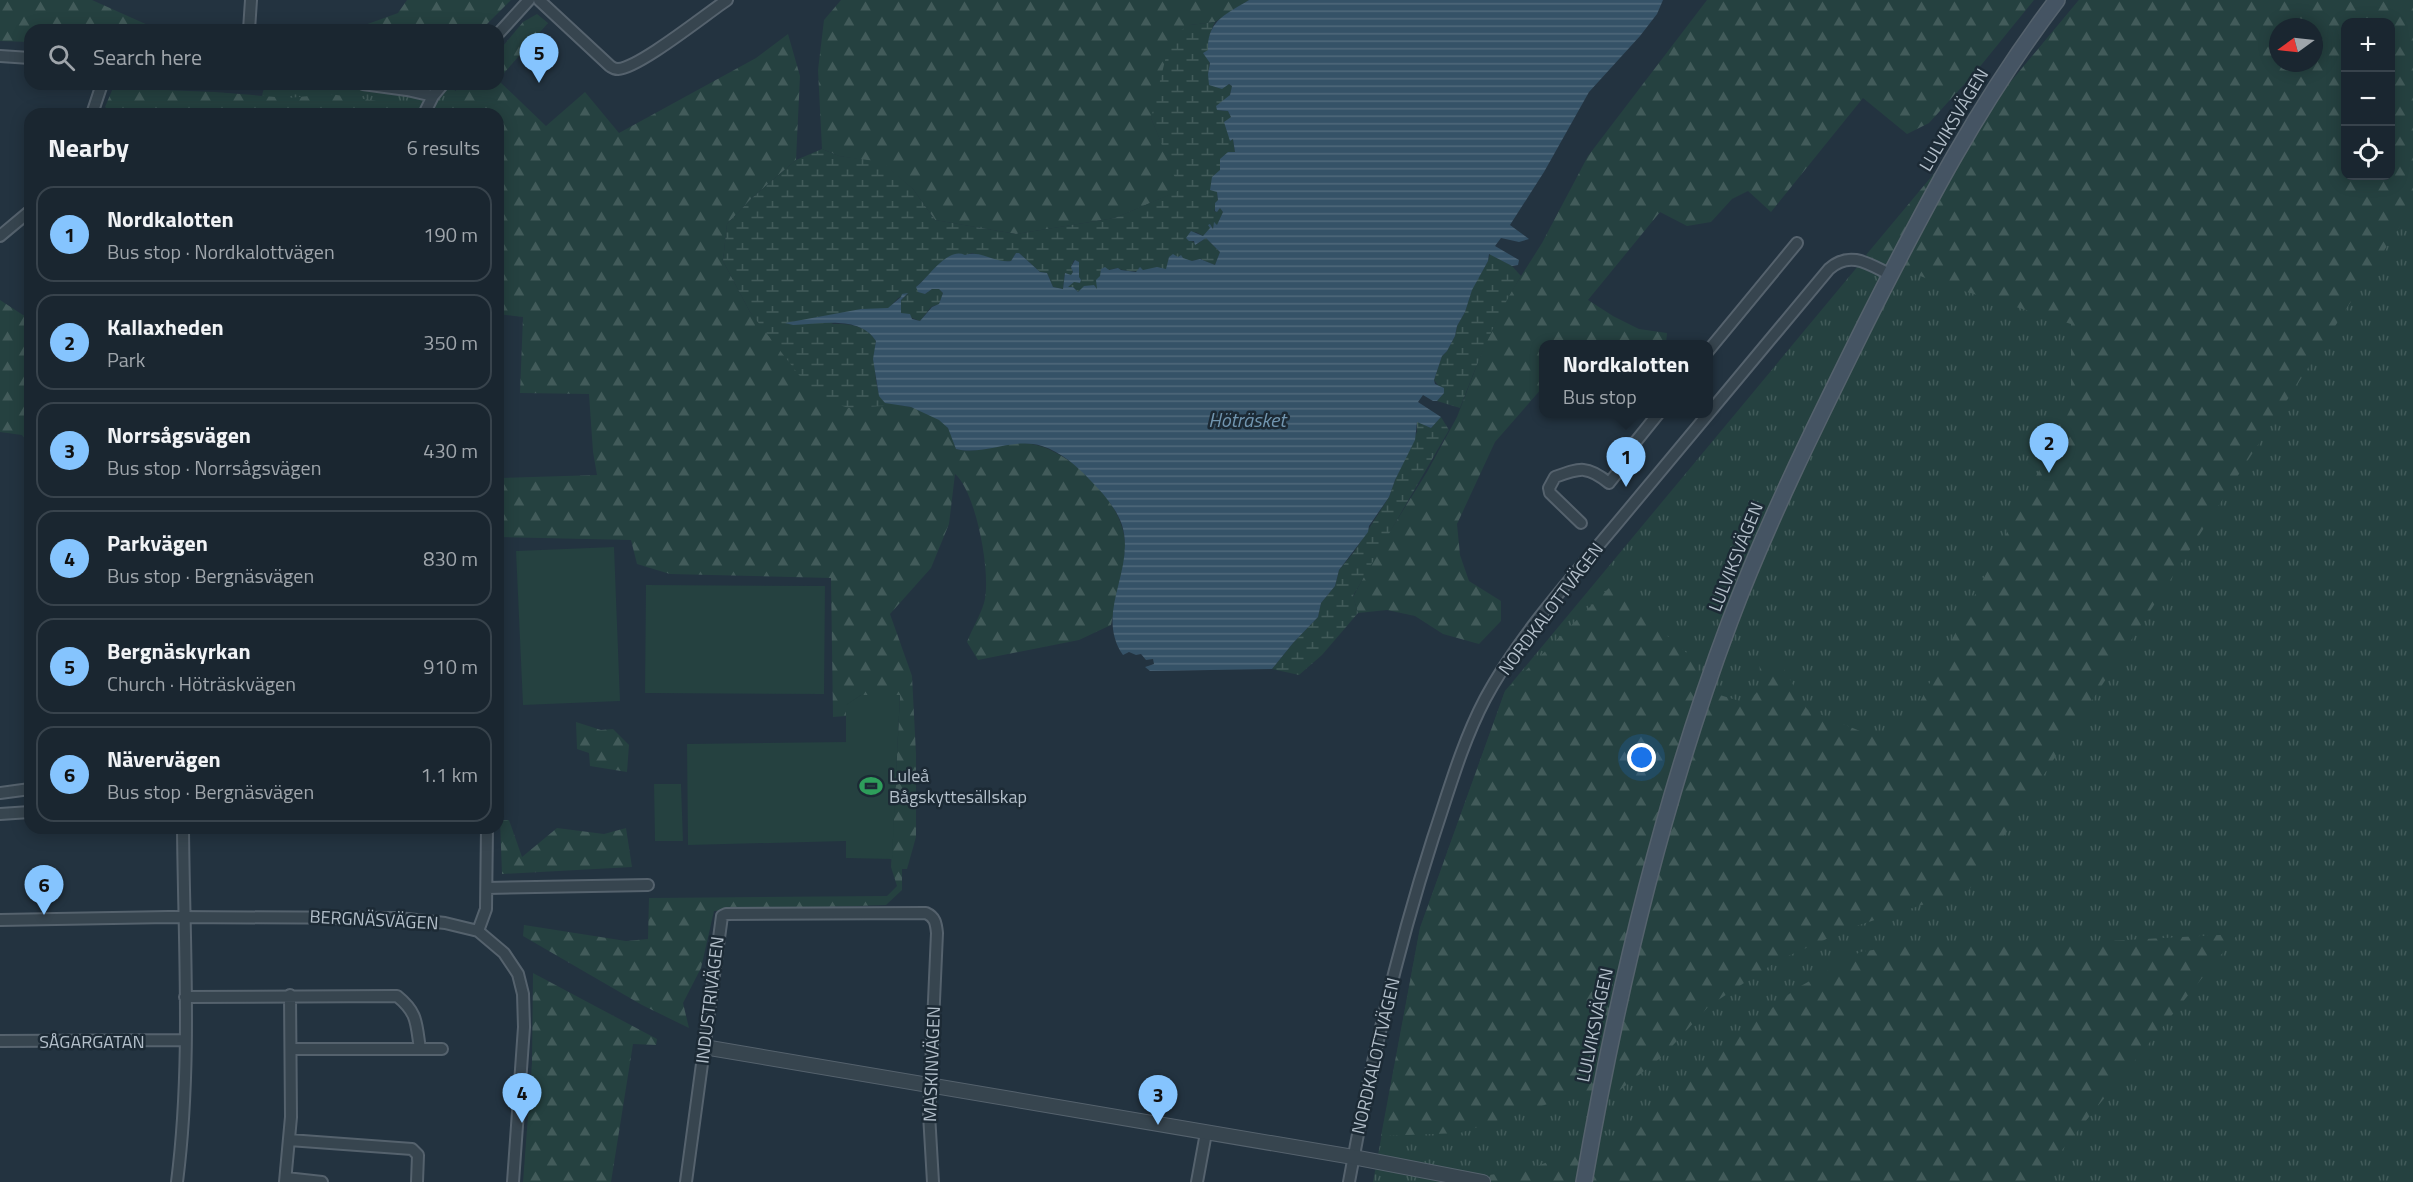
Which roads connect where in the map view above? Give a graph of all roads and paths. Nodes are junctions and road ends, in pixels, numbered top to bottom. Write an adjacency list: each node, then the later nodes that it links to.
1 (250, 0): 7 (street)
2 (529, 0): 8 (street)
3 (539, 0): 6 (street)
4 (727, 0): 6 (street)
5 (2057, 0): 20 (main road, LULVIKSVÄGEN)
6 (711, 4)
7 (249, 24)
8 (504, 27)
9 (0, 56): 10 (street)
10 (24, 58)
11 (100, 90): 15 (street)
12 (407, 90): 14 (street)
13 (438, 90): 14 (street)
14 (433, 96): 16 (street)
15 (94, 108)
16 (427, 108)
17 (24, 216): 18 (street)
18 (0, 236)
19 (1797, 243): 21 (street)
20 (1890, 275): 22 (street, NORDKALOTTVÄGEN); 60 (main road, LULVIKSVÄGEN)
21 (1713, 345)
22 (1713, 408)
23 (1655, 418): 25 (street)
24 (1705, 418): 49 (street, NORDKALOTTVÄGEN)
25 (1581, 523)
26 (24, 790): 27 (street)
27 (0, 794)
28 (24, 812): 29 (street)
29 (0, 814)
30 (183, 834): 34 (street)
31 (487, 834): 33 (street)
32 (648, 885): 33 (street)
33 (487, 888): 36 (street)
34 (184, 917): 35 (street, BERGNÄSVÄGEN); 36 (street, BERGNÄSVÄGEN); 39 (street)
35 (0, 920)
36 (478, 931): 54 (street, BERGNÄSVÄGEN)
37 (937, 946): 42 (street, INDUSTRIVÄGEN); 46 (street, MASKINVÄGEN)
38 (290, 995): 39 (street); 43 (street); 44 (street)
39 (185, 997): 40 (street)
40 (185, 1040): 41 (street, SÅGARGATAN); 51 (street)
41 (0, 1041)
42 (704, 1047): 46 (street); 55 (street, INDUSTRIVÄGEN)
43 (291, 1048): 44 (street); 48 (street)
44 (420, 1048): 45 (street)
45 (442, 1049)
46 (930, 1086): 47 (street); 56 (street, MASKINVÄGEN)
47 (1206, 1133): 49 (street); 57 (street)
48 (289, 1140): 50 (street); 53 (street)
49 (1353, 1158): 58 (street, NORDKALOTTVÄGEN); 59 (street)
50 (285, 1180): 52 (street)
51 (177, 1182)
52 (322, 1182)
53 (417, 1182)
54 (513, 1182)
55 (686, 1182)
56 (933, 1182)
57 (1197, 1182)
58 (1349, 1182)
59 (1483, 1182)
60 (1584, 1182)

